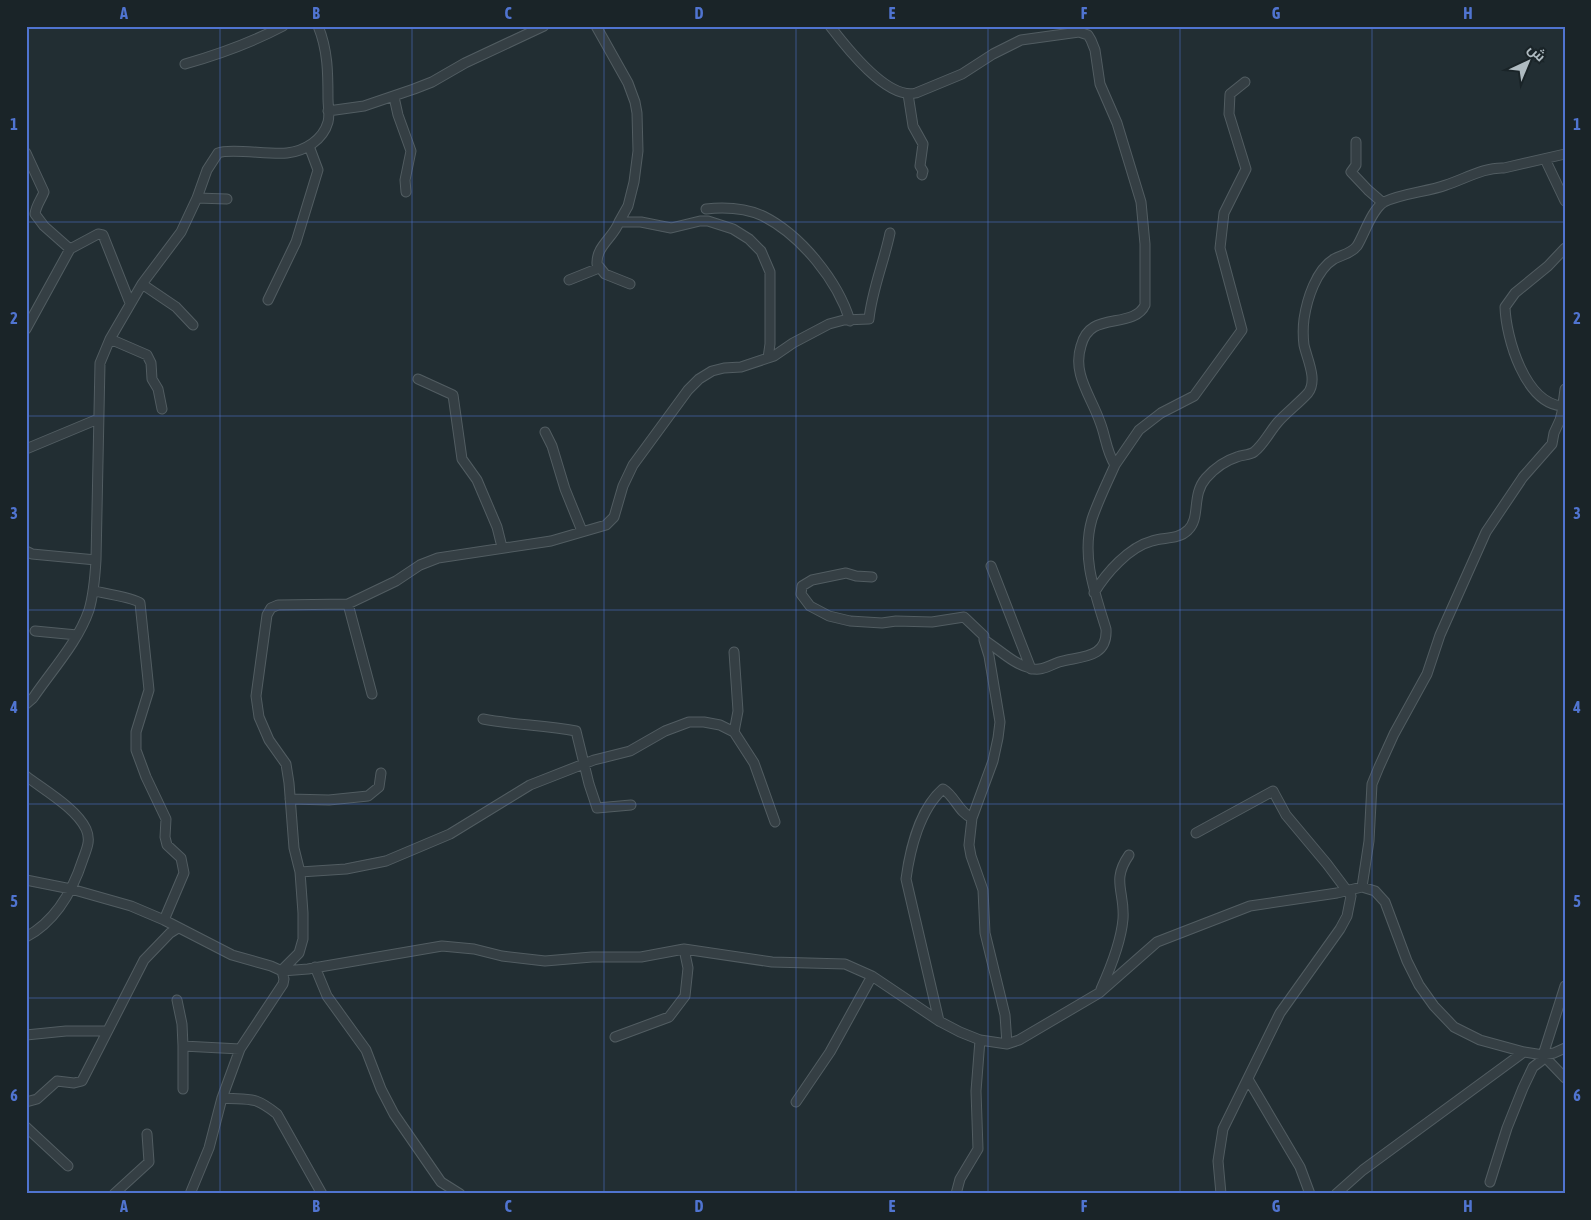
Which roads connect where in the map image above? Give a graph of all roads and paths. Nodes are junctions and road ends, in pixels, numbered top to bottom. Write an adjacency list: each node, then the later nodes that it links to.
1 (283, 26): 6 (street)
2 (318, 26): 10 (street)
3 (544, 26): 9 (street)
4 (596, 26): 23 (street)
5 (830, 26): 8 (street)
6 (185, 64)
7 (1245, 82): 45 (street)
8 (908, 94): 16 (street); 45 (street)
9 (394, 97): 10 (street); 17 (street)
10 (328, 111): 12 (street)
11 (1356, 142): 21 (street)
12 (309, 146): 18 (street); 31 (street)
13 (26, 153): 26 (street)
14 (1565, 154): 15 (street)
15 (1545, 159): 20 (street); 21 (street)
16 (922, 175)
17 (406, 192)
18 (197, 198): 19 (street); 29 (street)
19 (227, 199)
20 (1565, 202)
21 (1383, 203): 53 (street)
22 (706, 209): 33 (street)
23 (620, 222): 27 (street); 37 (street)
24 (890, 233): 33 (street)
25 (1565, 248): 40 (street)
26 (70, 249): 32 (street); 35 (street)
27 (599, 268): 28 (street); 30 (street)
28 (569, 280)
29 (142, 284): 32 (street); 34 (street)
30 (630, 284)
31 (268, 300)
32 (130, 303): 36 (street)
33 (850, 321): 37 (street)
34 (193, 325)
35 (26, 329)
36 (110, 339): 41 (street); 42 (street)
37 (768, 358): 46 (street)
38 (418, 379): 47 (street)
39 (1565, 389): 40 (street)
40 (1562, 406): 75 (street)
41 (162, 409)
42 (98, 419): 44 (street); 49 (street)
43 (544, 432): 46 (street)
44 (26, 449)
45 (1114, 465): 53 (street)
46 (582, 531): 47 (street)
47 (502, 547): 54 (street)
48 (26, 550): 49 (street)
49 (96, 560): 52 (street)
50 (991, 566): 59 (street)
51 (872, 577): 57 (street)
52 (94, 591): 56 (street); 78 (street)
53 (1094, 592): 59 (street)
54 (348, 604): 60 (street); 67 (street)
55 (35, 631): 56 (street)
56 (77, 635): 61 (street)
57 (984, 640): 59 (street); 69 (street)
58 (734, 652): 63 (street)
59 (1031, 669)
60 (372, 694)
61 (28, 700)
62 (484, 719): 64 (street)
63 (734, 732): 64 (street); 70 (street)
64 (584, 764): 68 (street); 73 (street)
65 (381, 773): 67 (street)
66 (26, 776): 76 (street)
67 (290, 799): 73 (street)
68 (631, 805)
69 (972, 818): 88 (street); 93 (street)
70 (775, 822)
71 (1196, 833): 77 (street)
72 (1128, 856): 86 (street)
73 (300, 872): 83 (street)
74 (26, 880): 76 (street)
75 (1362, 886): 77 (street); 97 (street)
76 (71, 889): 78 (street); 80 (street)
77 (1348, 890): 86 (street); 100 (street)
78 (164, 920): 79 (street)
79 (178, 928): 83 (street); 89 (street)
80 (26, 937)
81 (684, 949): 82 (street); 84 (street); 91 (street)
82 (315, 968): 83 (street); 112 (street)
83 (282, 971): 96 (street)
84 (872, 976): 88 (street); 104 (street)
85 (1565, 986): 98 (street)
86 (1099, 993): 93 (street)
87 (177, 1000): 94 (street)
88 (939, 1021): 92 (street)
89 (106, 1031): 90 (street); 103 (street)
90 (26, 1035)
91 (615, 1037)
92 (980, 1040): 93 (street); 113 (street)
93 (1007, 1044)
94 (183, 1046): 96 (street); 101 (street)
95 (1565, 1048): 98 (street)
96 (240, 1049): 102 (street)
97 (1524, 1052): 98 (street); 116 (street)
98 (1543, 1055): 99 (street); 108 (street)
99 (1565, 1078)
100 (1248, 1079): 114 (street); 115 (street)
101 (183, 1089)
102 (222, 1098): 110 (street); 111 (street)
103 (26, 1102)
104 (796, 1102)
105 (26, 1127): 107 (street)
106 (147, 1134): 109 (street)
107 (68, 1166)
108 (1490, 1182)
109 (114, 1194)
110 (190, 1194)
111 (322, 1194)
112 (460, 1194)
113 (956, 1194)
114 (1221, 1194)
115 (1310, 1194)
116 (1336, 1194)

